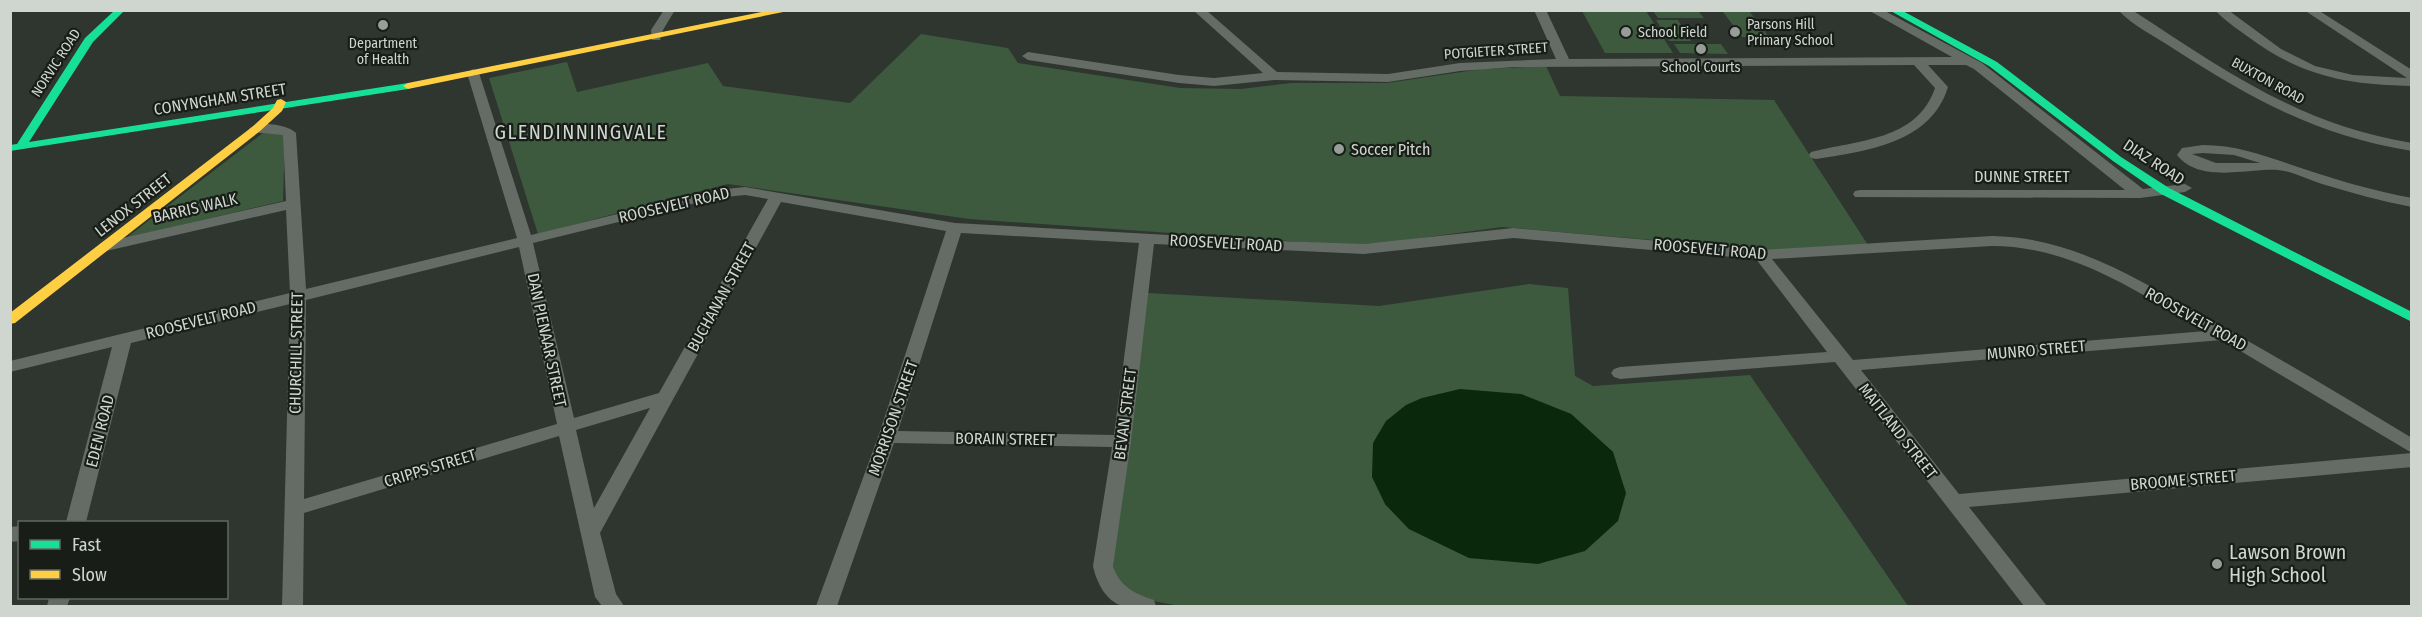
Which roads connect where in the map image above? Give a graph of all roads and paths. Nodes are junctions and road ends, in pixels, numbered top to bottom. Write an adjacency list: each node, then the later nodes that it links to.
1 (121, 10): 12 (street, NORVIC ROAD)
2 (670, 10): 13 (street)
3 (789, 10): 13 (street, CONYNGHAM STREET)
4 (1197, 10): 20 (street)
5 (1540, 10): 17 (street)
6 (1873, 10): 16 (street, DIAZ ROAD)
7 (1893, 10): 32 (street, DIAZ ROAD)
8 (1917, 10): 18 (street)
9 (2123, 10): 27 (street, BUXTON ROAD)
10 (2220, 10): 22 (street)
11 (2308, 10): 21 (street)
12 (100, 29): 24 (street, NORVIC ROAD); 26 (street, NORVIC ROAD)
13 (656, 37): 19 (street, CONYNGHAM STREET)
14 (1028, 56): 20 (street, POTGIETER STREET)
15 (1917, 61): 16 (street, POTGIETER STREET); 17 (street, POTGIETER STREET); 29 (street)
16 (1970, 61): 34 (street, DIAZ ROAD)
17 (1564, 62): 20 (street, POTGIETER STREET)
18 (2018, 66)
19 (473, 74): 23 (street, CONYNGHAM STREET); 40 (street, DAN PIENAAR STREET)
20 (1274, 76)
21 (2412, 76)
22 (2412, 82)
23 (272, 106): 25 (street, LENOX STREET); 26 (street, CONYNGHAM STREET)
24 (59, 112)
25 (256, 129): 37 (street, CHURCHILL STREET); 41 (street, LENOX STREET)
26 (16, 144)
27 (2412, 147)
28 (2131, 152): 31 (street, DIAZ ROAD)
29 (1816, 155)
30 (2280, 166): 30 (street); 36 (street)
31 (2185, 188): 32 (street, DUNNE STREET); 44 (street, DIAZ ROAD)
32 (2165, 190): 34 (street, DUNNE STREET); 45 (street, DIAZ ROAD)
33 (1860, 194): 34 (street, DUNNE STREET)
34 (2140, 194)
35 (777, 196): 38 (street, ROOSEVELT ROAD); 40 (street, ROOSEVELT ROAD); 52 (street, BUCHANAN STREET)
36 (2412, 203)
37 (293, 204): 41 (street, BARRIS WALK); 43 (street, CHURCHILL STREET)
38 (955, 228): 39 (street, ROOSEVELT ROAD); 54 (street, MORRISON STREET)
39 (1147, 239): 42 (street, ROOSEVELT ROAD); 55 (street, BEVAN STREET)
40 (525, 240): 43 (street, ROOSEVELT ROAD); 53 (street, DAN PIENAAR STREET)
41 (106, 246): 46 (street, LENOX STREET)
42 (1761, 255): 47 (street, ROOSEVELT ROAD); 49 (street, MAITLAND STREET)
43 (298, 296): 48 (street, ROOSEVELT ROAD); 59 (street, CHURCHILL STREET)
44 (2412, 305)
45 (2412, 318)
46 (10, 320)
47 (2225, 335): 49 (street, MUNRO STREET); 56 (street, ROOSEVELT ROAD)
48 (123, 339): 50 (street, ROOSEVELT ROAD); 60 (street, EDEN ROAD)
49 (1843, 361): 51 (street, MUNRO STREET); 58 (street, MAITLAND STREET)
50 (10, 367)
51 (1620, 373)
52 (666, 398): 53 (street); 61 (street, BUCHANAN STREET)
53 (566, 427): 59 (street, CRIPPS STREET); 61 (street, DAN PIENAAR STREET)
54 (887, 437): 55 (street, BORAIN STREET); 64 (street, MORRISON STREET)
55 (1122, 441): 65 (street, BEVAN STREET)
56 (2412, 447)
57 (2412, 460): 58 (street, BROOME STREET)
58 (1954, 501): 66 (street, MAITLAND STREET)
59 (294, 508): 62 (street, CHURCHILL STREET)
60 (71, 521)
61 (590, 533): 63 (street, DAN PIENAAR STREET)
62 (292, 606)
63 (614, 606)
64 (826, 606)
65 (1146, 606)
66 (2036, 606)

